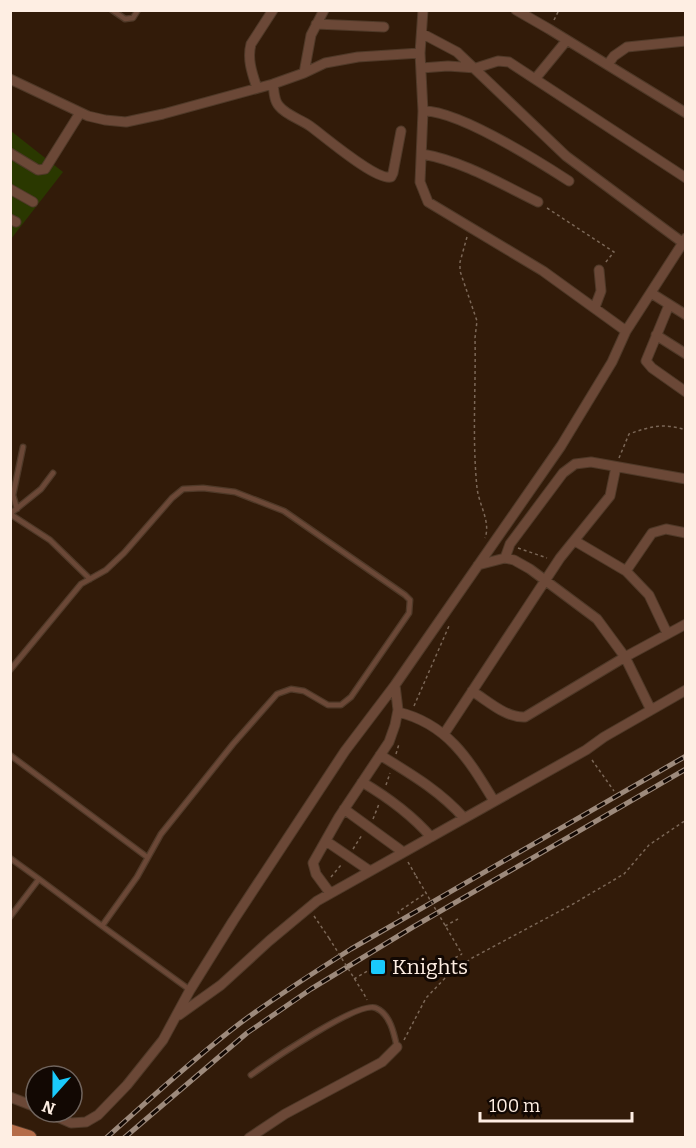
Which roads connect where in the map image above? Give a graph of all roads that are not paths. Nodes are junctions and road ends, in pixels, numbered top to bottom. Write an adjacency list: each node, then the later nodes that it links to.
1 (112, 10): 2 (lane)
2 (138, 10)
3 (273, 10): 22 (street)
4 (324, 10): 7 (street)
5 (423, 10): 9 (street)
6 (518, 11): 10 (street)
7 (316, 24): 8 (street); 18 (street)
8 (384, 27)
9 (423, 34): 14 (street); 17 (street)
10 (567, 40): 15 (street); 20 (street)
11 (686, 41): 12 (street)
12 (675, 42): 13 (street); 15 (street)
13 (686, 51)
14 (420, 53): 16 (street); 18 (street)
15 (608, 64): 25 (street)
16 (421, 68): 17 (street); 23 (street)
17 (476, 68): 20 (street); 34 (street)
18 (304, 73): 21 (street)
19 (10, 79): 24 (street)
20 (535, 80): 29 (street)
21 (273, 84): 22 (street); 26 (street)
22 (257, 88): 24 (street)
23 (423, 111): 28 (street); 30 (street)
24 (80, 113): 27 (street)
25 (686, 113)
26 (401, 131)
27 (10, 153)
28 (422, 154): 33 (street); 38 (street)
29 (686, 178)
30 (569, 181)
31 (10, 189): 32 (street)
32 (33, 202)
33 (538, 202)
34 (684, 242): 36 (street)
35 (599, 270): 38 (street)
36 (651, 292): 37 (street); 40 (street)
37 (669, 305): 39 (street); 41 (street)
38 (595, 307): 40 (street)
39 (686, 315)
40 (626, 331): 52 (street)
41 (656, 335): 42 (street); 43 (street)
42 (686, 354)
43 (686, 392)
44 (23, 447): 48 (lane)
45 (616, 467): 47 (street); 50 (street); 51 (street)
46 (53, 473): 48 (lane)
47 (686, 479)
48 (17, 508): 54 (lane)
49 (686, 533): 53 (street)
50 (575, 541): 53 (street); 55 (street)
51 (505, 558): 52 (street); 55 (street)
52 (478, 565): 60 (street)
53 (626, 571): 57 (street)
54 (90, 579): 59 (lane); 75 (lane)
55 (545, 580): 58 (street); 62 (street)
56 (686, 624): 57 (street)
57 (667, 633): 58 (street)
58 (625, 657): 62 (street); 63 (street)
59 (10, 670)
60 (395, 685): 64 (street); 82 (street)
61 (686, 690): 63 (street)
62 (472, 691): 65 (street)
63 (651, 710): 69 (street)
64 (398, 712): 65 (street); 67 (street)
65 (444, 734): 69 (street)
66 (10, 755): 75 (lane)
67 (380, 755): 68 (street); 71 (street)
68 (362, 782): 70 (street); 72 (street)
69 (494, 801): 71 (street)
70 (344, 809): 73 (street); 74 (street)
71 (464, 818): 72 (street)
72 (431, 837): 74 (street)
73 (326, 841): 77 (street); 79 (street)
74 (403, 852): 77 (street)
75 (147, 857): 81 (lane)
76 (10, 858): 78 (lane)
77 (369, 871): 79 (street)
78 (39, 879): 80 (lane); 81 (lane)
79 (330, 893): 83 (street)
80 (10, 917)
81 (102, 926): 82 (lane)
82 (190, 990): 83 (street)
83 (177, 1017): 86 (street)
84 (398, 1047): 85 (lane); 89 (street)
85 (251, 1075)
86 (84, 1122)
87 (10, 1132): 88 (main road)
88 (29, 1137)
89 (249, 1137)

